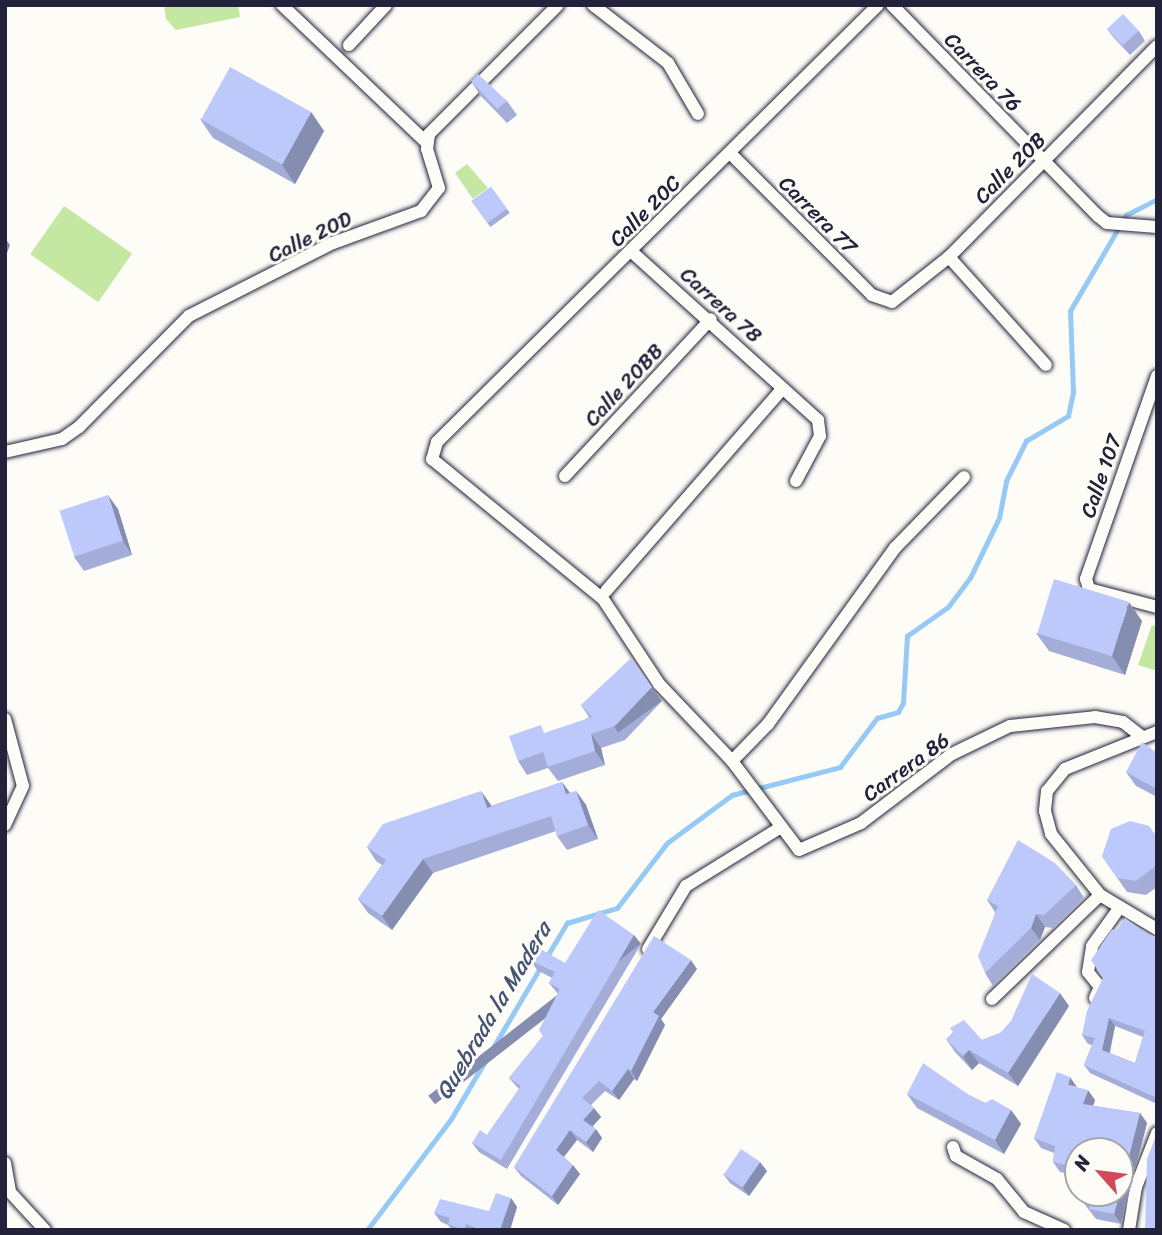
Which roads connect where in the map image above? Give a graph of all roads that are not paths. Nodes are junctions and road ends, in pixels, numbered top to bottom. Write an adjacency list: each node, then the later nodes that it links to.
1 (282, 5): 10 (street)
2 (386, 5): 7 (street)
3 (558, 5): 10 (street)
4 (593, 5): 9 (street)
5 (878, 5): 11 (street, Calle 20C)
6 (892, 5): 12 (street, Carrera 76)
7 (349, 45)
8 (1157, 46): 12 (street, Calle 20B)
9 (698, 114)
10 (427, 143): 21 (street, Calle 20D)
11 (730, 153): 14 (street, Calle 20C); 16 (street, Carrera 77)
12 (1044, 162): 13 (street, Carrera 76); 15 (street, Calle 20B)
13 (1157, 227)
14 (632, 252): 17 (street, Carrera 78); 30 (street, Calle 20C)
15 (949, 257): 16 (street, Calle 20B); 18 (street)
16 (882, 302)
17 (711, 319): 20 (street, Carrera 78); 22 (street, Calle 20BB)
18 (1046, 365)
19 (1157, 376): 26 (street, Calle 107)
20 (782, 389): 24 (street, Carrera 78); 25 (street)
21 (5, 452)
22 (565, 476)
23 (964, 477): 30 (street)
24 (796, 481)
25 (606, 591)
26 (1157, 607)
27 (5, 719): 31 (street)
28 (1157, 733): 29 (street)
29 (1142, 737): 32 (street, Carrera 86); 33 (street)
30 (732, 761): 32 (street)
31 (5, 825)
32 (781, 827): 36 (street)
33 (1100, 895): 34 (street); 37 (street)
34 (1120, 907): 35 (street); 38 (street)
35 (1157, 929)
36 (638, 967)
37 (992, 999)
38 (1089, 1012)
39 (1157, 1133): 44 (street)
40 (953, 1147): 43 (street)
41 (5, 1163): 42 (street)
42 (45, 1230)
43 (1064, 1230)
44 (1129, 1230)

